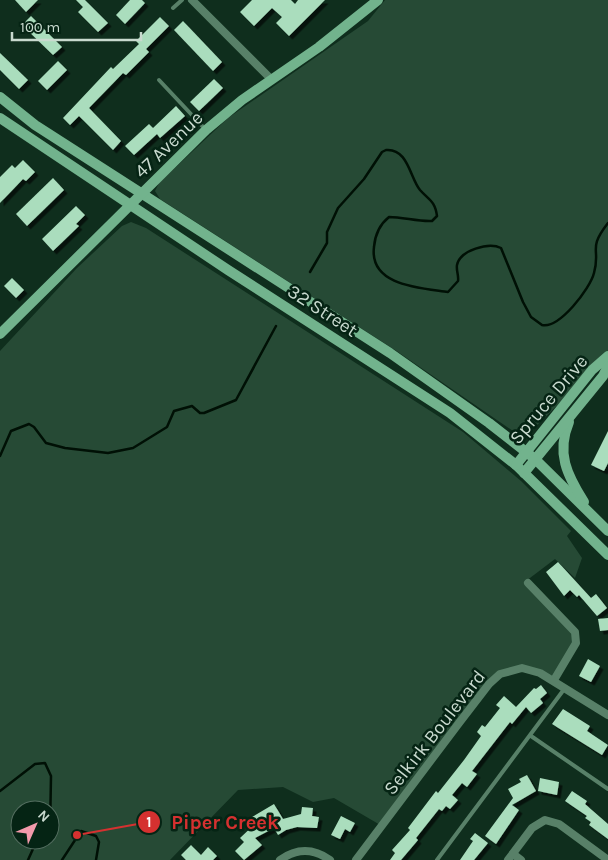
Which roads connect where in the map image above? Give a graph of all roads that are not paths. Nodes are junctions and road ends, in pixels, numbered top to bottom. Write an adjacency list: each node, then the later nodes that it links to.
1 (182, 0): 4 (lane)
2 (192, 0): 6 (street)
3 (378, 0): 6 (main road, 47 Avenue)
4 (174, 8)
5 (159, 80): 9 (lane)
6 (271, 80): 9 (main road, 47 Avenue)
7 (0, 97): 10 (main road, 32 Street)
8 (0, 118): 11 (main road, 32 Street)
9 (206, 130): 10 (main road, 47 Avenue)
10 (141, 194): 11 (main road, 47 Avenue); 16 (main road, 32 Street)
11 (130, 205): 12 (main road, 47 Avenue); 18 (main road, 32 Street)
12 (0, 334)
13 (608, 356): 16 (main road, Spruce Drive)
14 (608, 366): 15 (main road, Spruce Drive)
15 (573, 412): 17 (main road, Spruce Drive); 20 (main road)
16 (526, 452): 17 (main road, 32 Street); 18 (main road, Spruce Drive)
17 (534, 460): 19 (main road, Spruce Drive); 20 (main road, 32 Street)
18 (516, 465): 19 (main road, 32 Street)
19 (524, 473): 22 (main road, 32 Street)
20 (592, 515): 21 (main road, 32 Street)
21 (608, 531)
22 (608, 555)
23 (528, 583): 24 (street)
24 (554, 680): 25 (street, Selkirk Boulevard); 32 (street, Selkirk Boulevard)
25 (565, 688): 26 (street, Selkirk Boulevard); 27 (lane)
26 (608, 715)
27 (531, 736): 28 (lane); 33 (lane)
28 (608, 789)
29 (510, 857): 34 (street); 35 (street)
30 (280, 860): 31 (street)
31 (330, 860)
32 (356, 860)
33 (437, 860)
34 (521, 860)
35 (608, 860)

